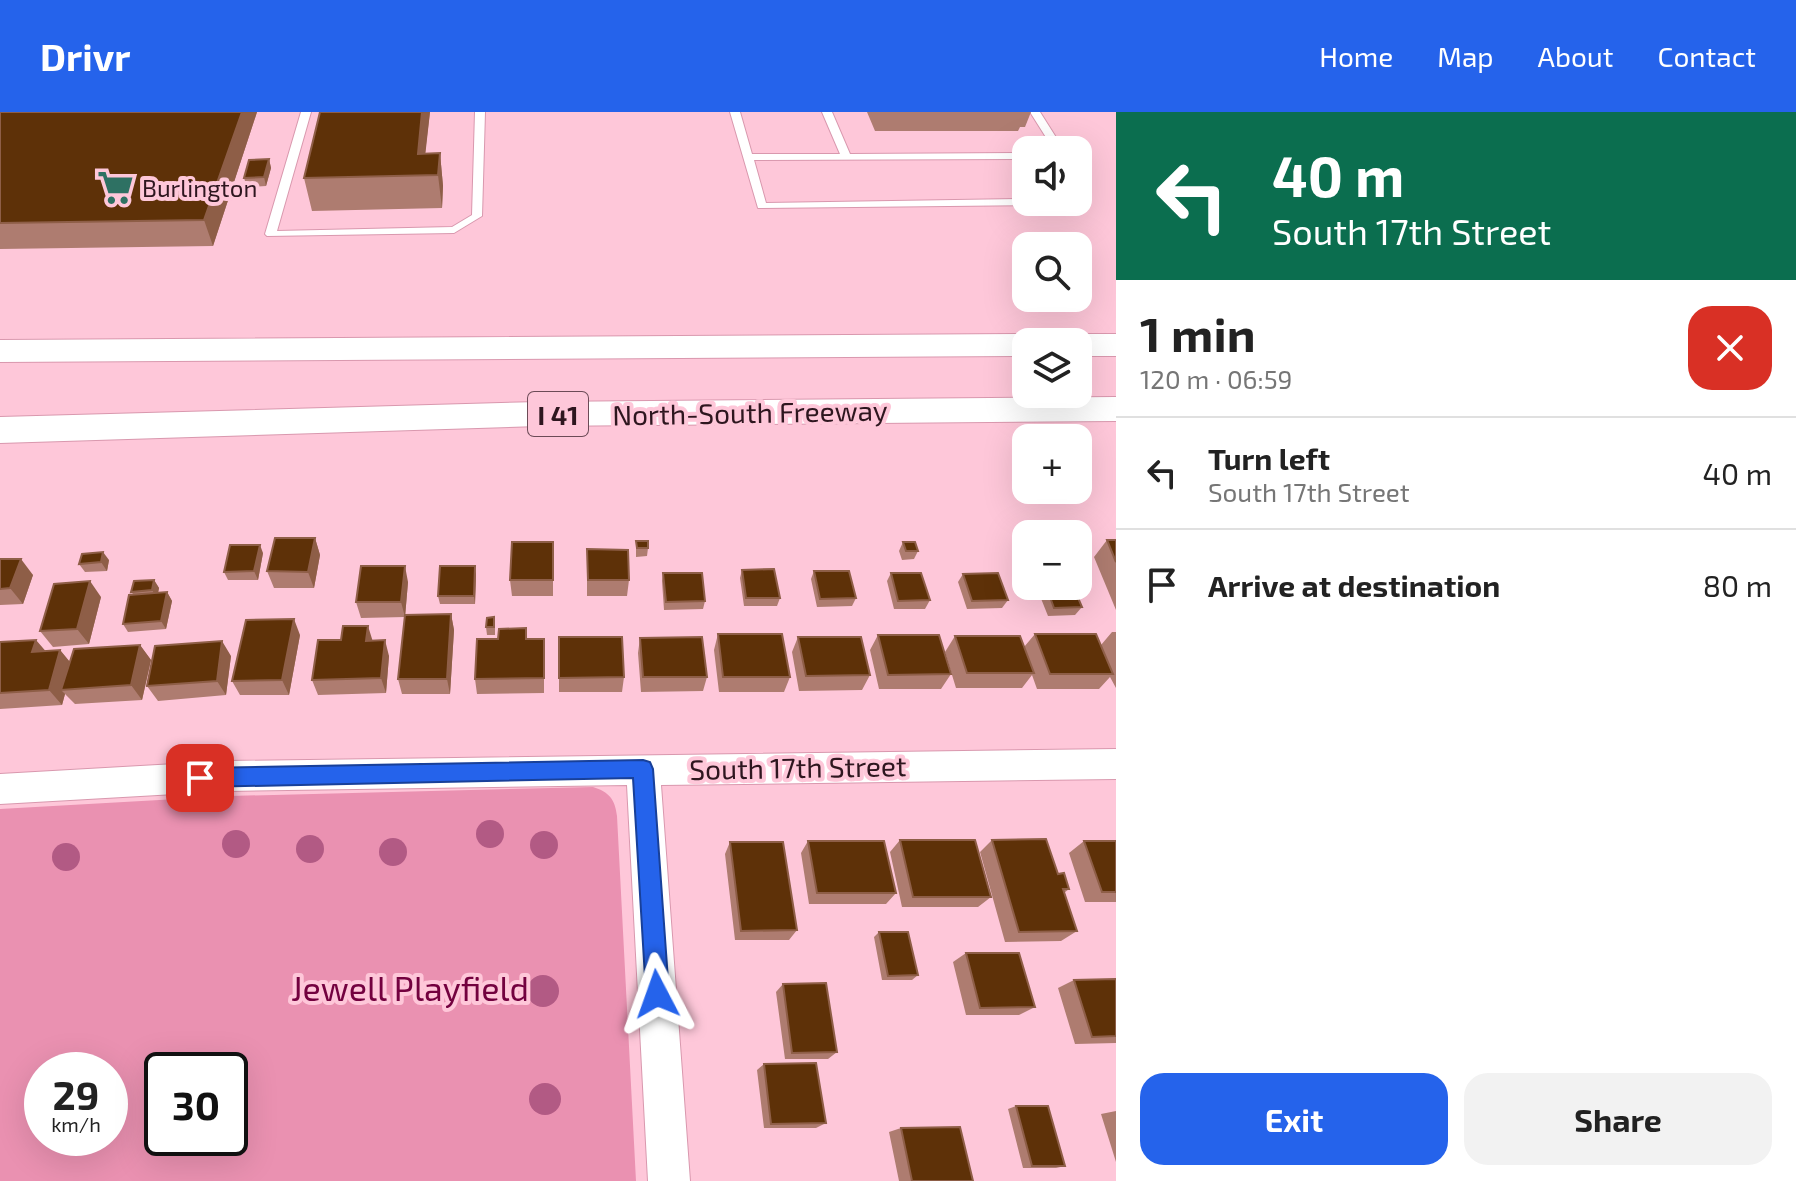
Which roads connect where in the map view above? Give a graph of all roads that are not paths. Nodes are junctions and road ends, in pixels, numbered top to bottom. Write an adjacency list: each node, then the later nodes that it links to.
1 (306, 112): 2 (lane)
2 (480, 112)
3 (735, 112): 8 (lane)
4 (827, 112): 9 (lane)
5 (1035, 112): 6 (lane)
6 (1050, 136)
7 (1012, 156): 9 (lane)
8 (748, 157): 9 (lane); 10 (lane)
9 (846, 157)
10 (1012, 202)
11 (1012, 345): 12 (highway)
12 (0, 351)
13 (1116, 409): 14 (highway, North-South Freeway / I 41)
14 (0, 430)
15 (1116, 764): 16 (street, South 17th Street)
16 (643, 769): 17 (street, South 17th Street); 18 (street)
17 (0, 789)
18 (669, 1181)

